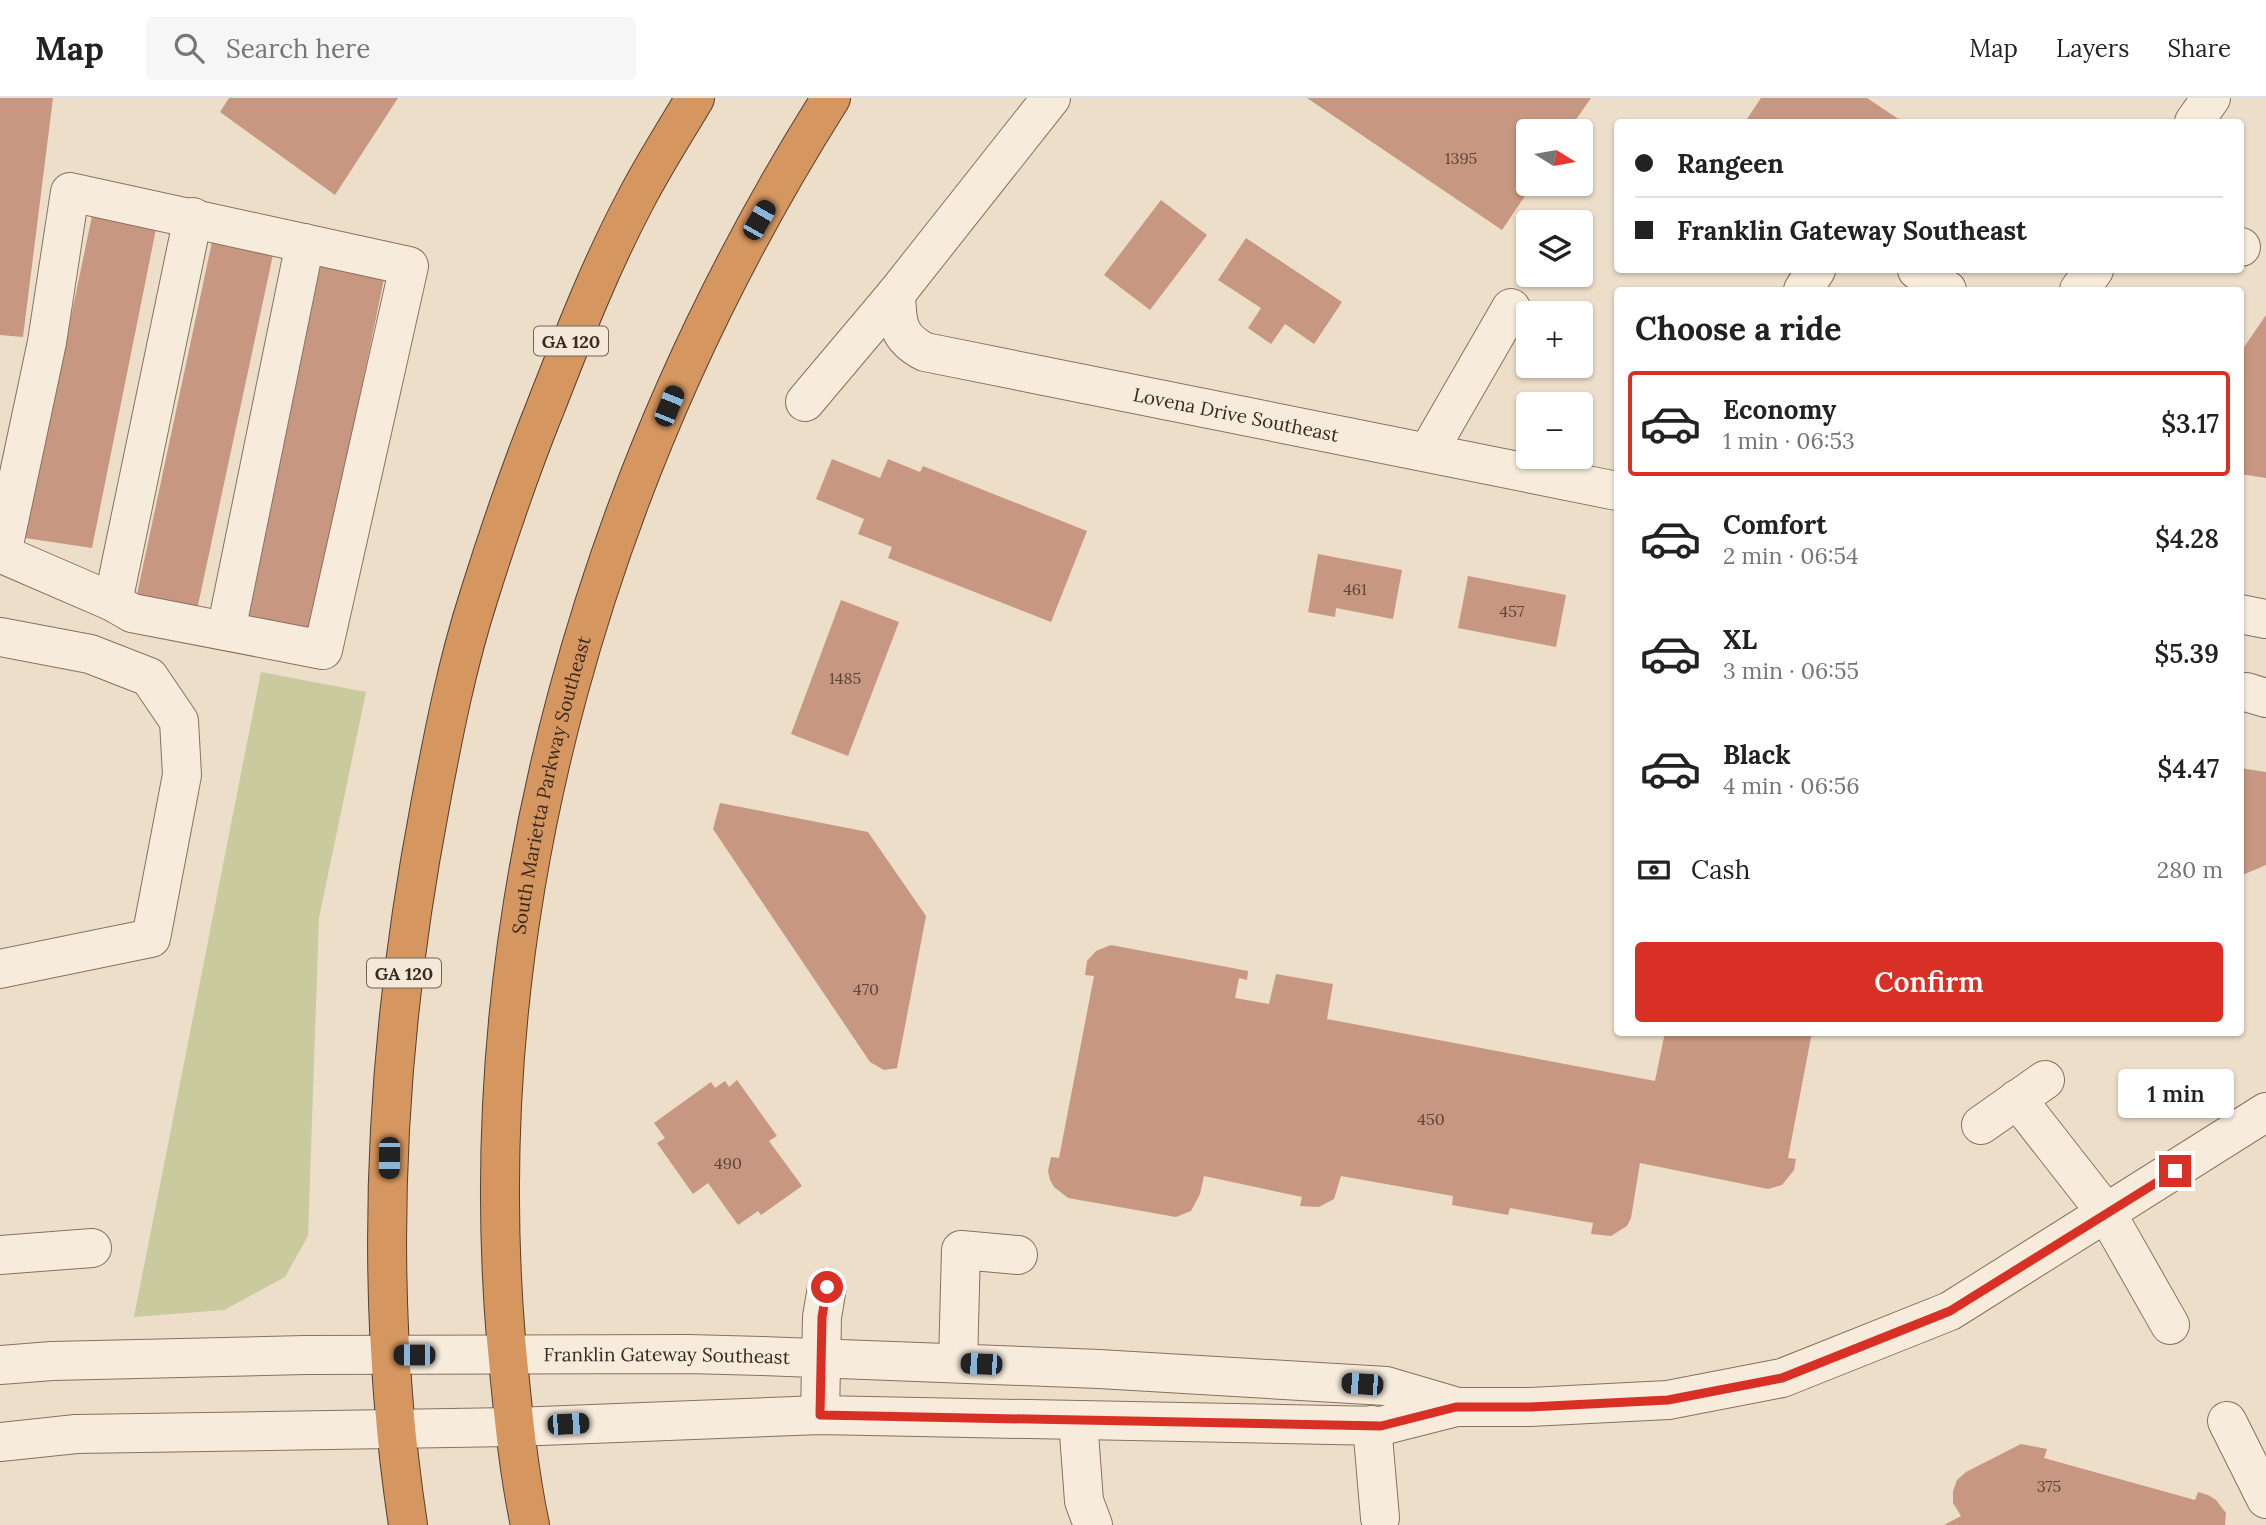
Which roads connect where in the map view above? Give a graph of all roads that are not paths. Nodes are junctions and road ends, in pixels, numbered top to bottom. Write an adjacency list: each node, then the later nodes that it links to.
1 (695, 98): 32 (highway, GA 120)
2 (831, 98): 31 (highway, South Marietta Parkway Southeast)
3 (1051, 98): 10 (street)
4 (2211, 98): 5 (street)
5 (2196, 119)
6 (193, 217): 7 (street); 15 (street); 15 (street)
7 (305, 243): 18 (street); 18 (street)
8 (1922, 273): 9 (street)
9 (1942, 287)
10 (896, 294): 12 (street); 13 (street, Lovena Drive Southeast)
11 (1511, 308): 13 (street)
12 (805, 402)
13 (1428, 452): 14 (street, Lovena Drive Southeast)
14 (1614, 490)
15 (113, 602): 18 (street)
16 (2244, 615): 17 (street)
17 (2266, 619)
18 (226, 631)
19 (0, 637): 22 (street)
20 (2244, 692): 21 (street)
21 (2266, 698)
22 (0, 969)
23 (2266, 1112): 25 (street, Franklin Gateway Southeast)
24 (1981, 1125): 25 (street)
25 (2107, 1214): 30 (street); 36 (street, Franklin Gateway Southeast)
26 (92, 1248): 27 (street)
27 (0, 1255)
28 (1018, 1255): 34 (street)
29 (827, 1287): 33 (street)
30 (2170, 1325)
31 (508, 1354): 32 (street, Franklin Gateway Southeast); 33 (street, Franklin Gateway Southeast); 41 (highway, South Marietta Parkway Southeast)
32 (391, 1355): 35 (street, Franklin Gateway Southeast); 42 (highway, GA 120)
33 (821, 1358): 34 (street, Franklin Gateway Southeast); 37 (street)
34 (958, 1363): 36 (street, Franklin Gateway Southeast)
35 (0, 1365)
36 (1456, 1407): 40 (street, Franklin Gateway Southeast)
37 (820, 1415): 38 (street, Franklin Gateway Southeast); 41 (street, Franklin Gateway Southeast)
38 (1078, 1420): 40 (street, Franklin Gateway Southeast); 48 (street)
39 (2227, 1421): 44 (street)
40 (1373, 1425): 45 (street)
41 (515, 1427): 42 (street, Franklin Gateway Southeast); 47 (highway, South Marietta Parkway Southeast)
42 (395, 1430): 43 (street, Franklin Gateway Southeast); 46 (highway, GA 120)
43 (0, 1442)
44 (2266, 1499)
45 (1380, 1518)
46 (408, 1525)
47 (530, 1525)
48 (1093, 1525)

